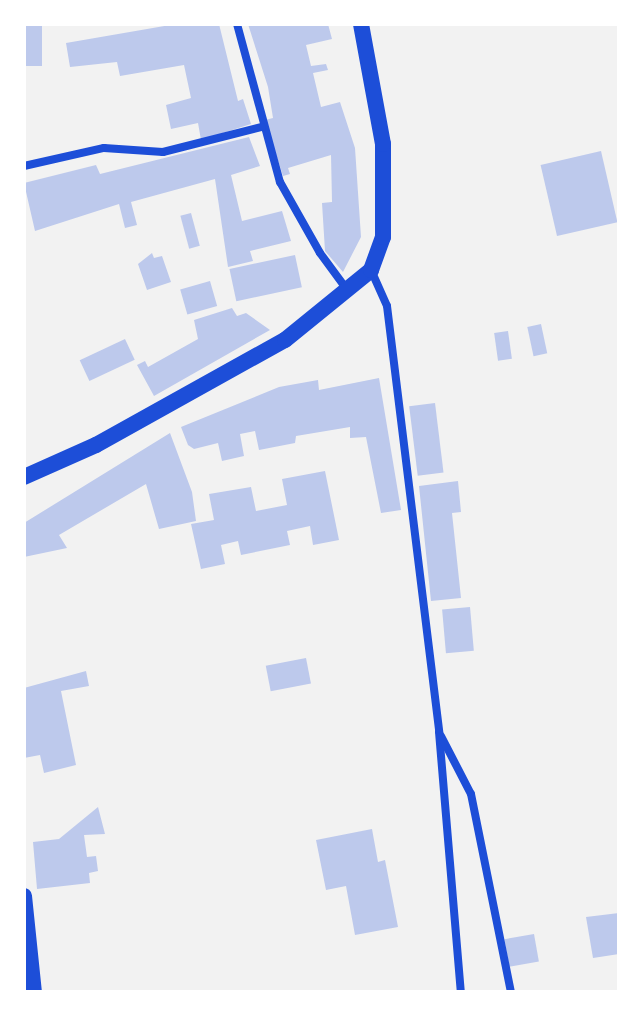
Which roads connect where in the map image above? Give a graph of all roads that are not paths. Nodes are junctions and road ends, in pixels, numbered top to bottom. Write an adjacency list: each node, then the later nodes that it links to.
1 (237, 24): 3 (street)
2 (361, 24): 5 (main road)
3 (262, 127): 4 (street); 6 (street)
4 (24, 166)
5 (371, 270): 6 (main road); 8 (street)
6 (349, 292): 7 (main road)
7 (24, 477)
8 (439, 732): 11 (street); 12 (street)
9 (24, 896): 10 (main road)
10 (34, 992)
11 (461, 992)
12 (511, 992)

